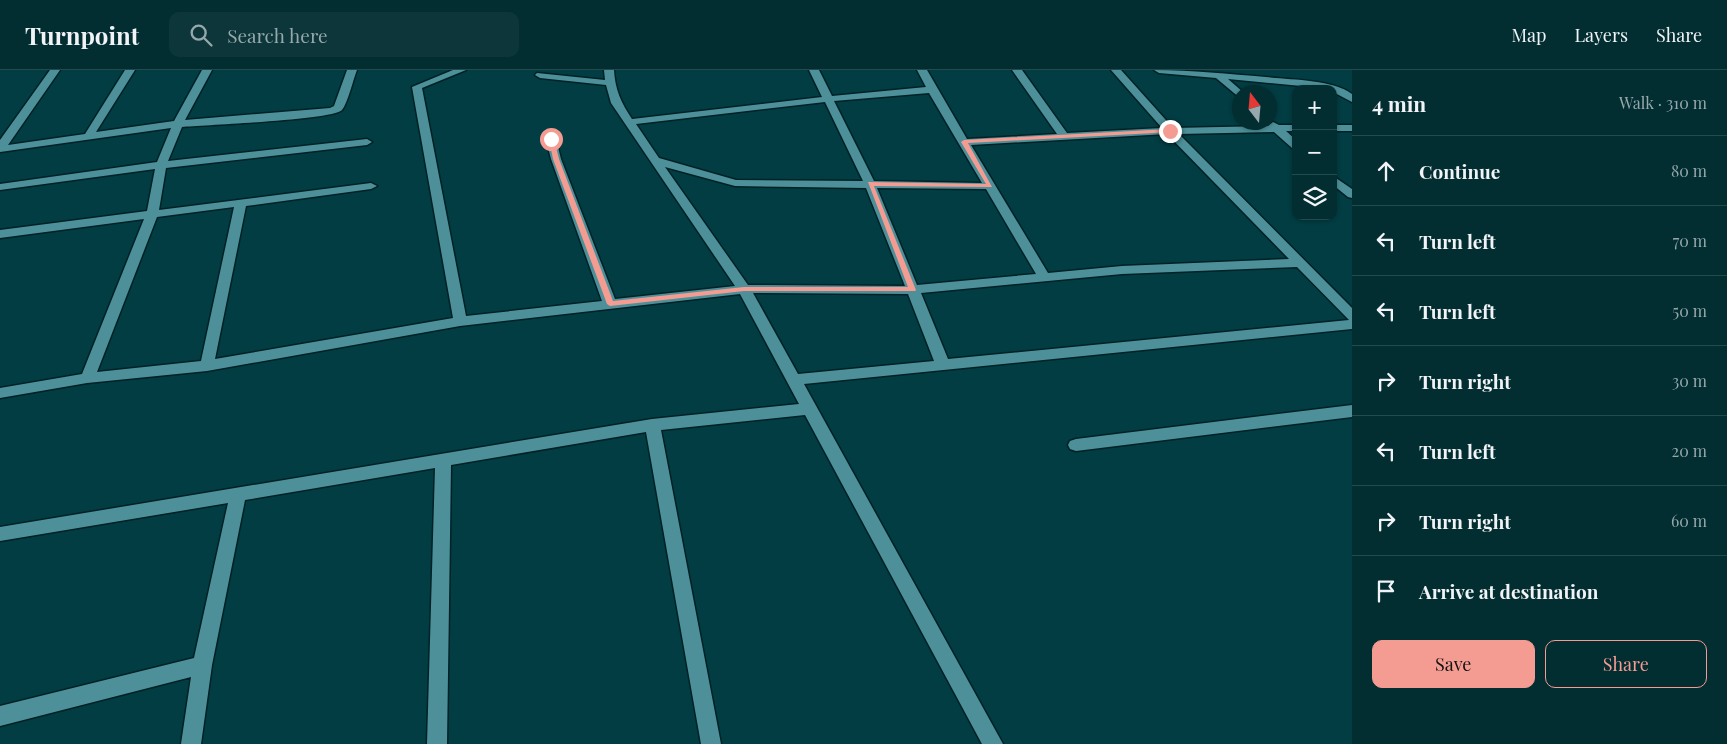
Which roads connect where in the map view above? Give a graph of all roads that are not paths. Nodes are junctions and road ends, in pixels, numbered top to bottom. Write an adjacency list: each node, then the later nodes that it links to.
1 (54, 70): 34 (street)
2 (130, 70): 28 (street)
3 (207, 70): 20 (street)
4 (352, 70): 20 (street)
5 (461, 70): 52 (street)
6 (609, 70): 14 (street)
7 (814, 70): 17 (street)
8 (922, 70): 16 (street)
9 (1017, 70): 29 (street)
10 (1116, 70): 27 (street)
11 (1159, 70): 13 (street)
12 (540, 75): 14 (street)
13 (1219, 76): 15 (street); 18 (street)
14 (610, 83): 19 (street)
15 (1232, 88)
16 (932, 90): 17 (street); 32 (street)
17 (827, 99): 19 (street); 38 (street)
18 (1352, 100)
19 (630, 122): 35 (street)
20 (178, 124): 28 (street); 36 (street)
21 (1277, 126): 23 (street)
22 (1232, 127): 27 (street)
23 (1292, 128)
24 (1337, 128): 25 (street)
25 (1352, 128)
26 (1277, 129): 33 (street)
27 (1170, 131): 29 (street); 46 (street)
28 (89, 136): 34 (street)
29 (1064, 138): 32 (street)
30 (551, 139): 50 (street)
31 (367, 142): 36 (street)
32 (964, 142): 40 (street)
33 (1292, 142)
34 (0, 149)
35 (658, 161): 38 (street); 48 (street)
36 (161, 166): 41 (street); 44 (street)
37 (1337, 182): 42 (street)
38 (870, 184): 40 (street); 49 (street)
39 (371, 186): 43 (street)
40 (990, 186): 47 (street)
41 (0, 187)
42 (1352, 195)
43 (240, 203): 44 (street); 55 (street)
44 (152, 214): 45 (street); 56 (street)
45 (0, 234)
46 (1301, 263): 47 (street); 51 (street)
47 (1045, 278): 49 (street)
48 (744, 289): 49 (street); 50 (street); 57 (street)
49 (912, 290): 54 (street)
50 (610, 304): 52 (street)
51 (1352, 316)
52 (460, 321): 55 (street)
53 (1352, 324): 54 (street)
54 (943, 365): 57 (street)
55 (207, 366): 56 (street)
56 (87, 378): 58 (street)
57 (794, 380): 59 (street)
58 (0, 392)
59 (810, 409): 61 (street); 71 (street)
60 (1352, 411): 62 (street)
61 (652, 425): 63 (street); 70 (street)
62 (1076, 446)
63 (443, 460): 64 (street); 69 (street)
64 (238, 494): 65 (street); 66 (street)
65 (0, 534)
66 (202, 665): 67 (street); 68 (street)
67 (0, 716)
68 (191, 744)
69 (437, 744)
70 (711, 744)
71 (993, 744)

